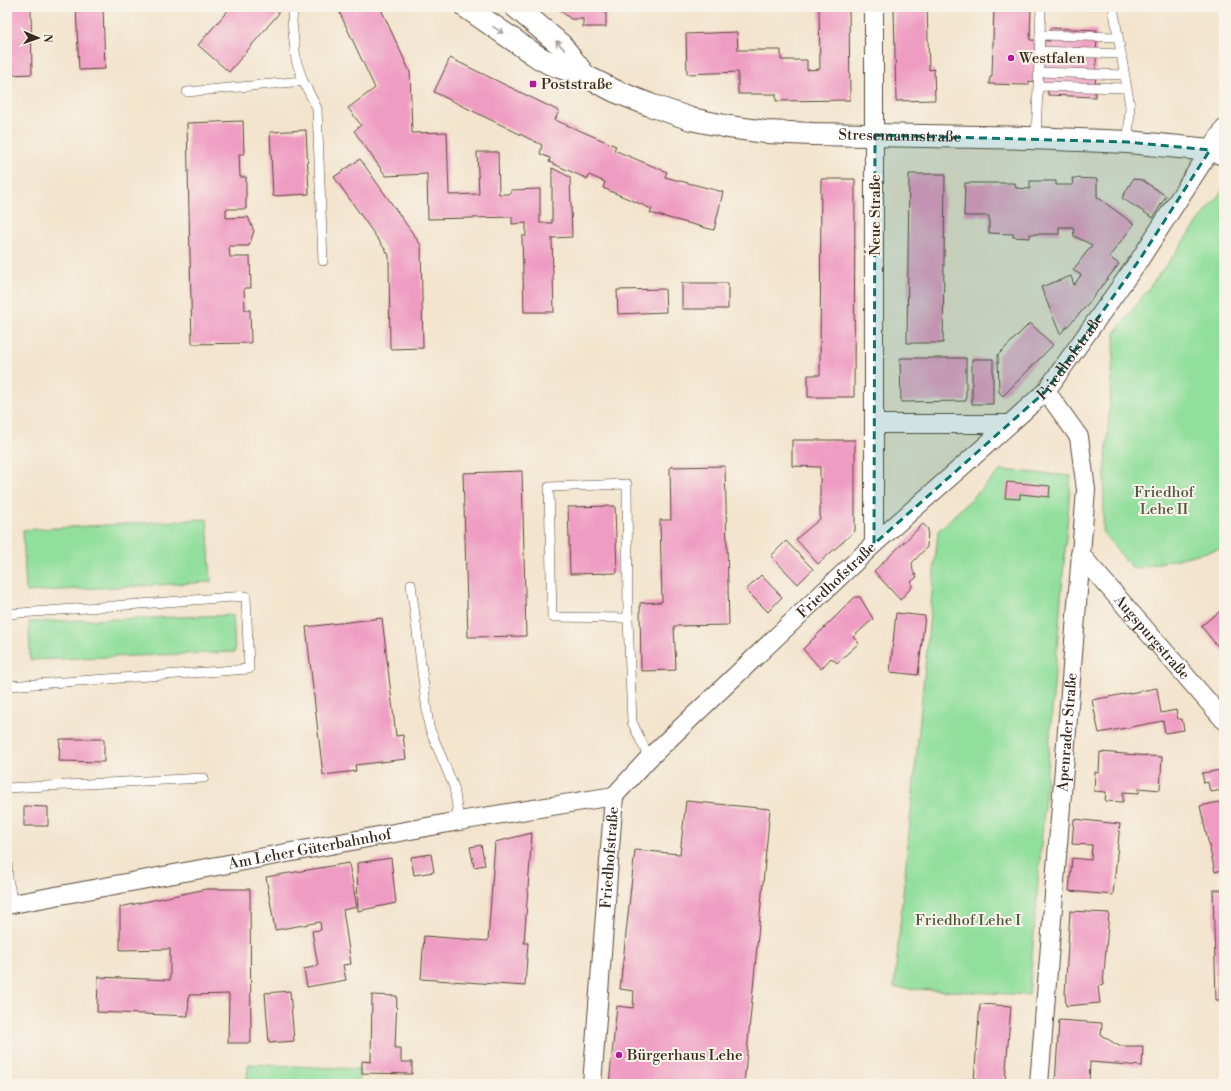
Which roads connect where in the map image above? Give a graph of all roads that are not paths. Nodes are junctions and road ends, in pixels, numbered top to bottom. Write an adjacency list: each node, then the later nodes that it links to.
1 (293, 7): 14 (lane)
2 (466, 7): 13 (main road, Stresemannstraße, one-way to 13)
3 (516, 7): 13 (main road, Stresemannstraße, one-way to 3)
4 (874, 7): 19 (street, Neue Straße)
5 (1040, 7): 7 (lane)
6 (1113, 7): 8 (lane)
7 (1040, 35): 8 (lane); 9 (lane)
8 (1118, 37): 10 (lane)
9 (1039, 51): 10 (lane); 11 (lane)
10 (1121, 54): 12 (lane)
11 (1039, 72): 12 (lane); 15 (lane)
12 (1124, 75): 16 (lane)
13 (585, 76): 19 (main road, Stresemannstraße)
14 (303, 81): 17 (lane); 23 (lane)
15 (1038, 86): 16 (lane); 20 (lane)
16 (1127, 88): 21 (lane)
17 (187, 92)
18 (1224, 129): 22 (street, Friedhofstraße)
19 (875, 135): 20 (main road, Stresemannstraße); 25 (street, Neue Straße)
20 (1036, 138): 21 (main road, Stresemannstraße)
21 (1128, 142): 22 (main road, Stresemannstraße)
22 (1217, 152): 24 (street, Friedhofstraße)
23 (323, 261)
24 (1046, 390): 26 (street, Friedhofstraße); 28 (street, Apenrader Straße)
25 (874, 424): 26 (street); 27 (street, Neue Straße)
26 (1008, 424): 27 (street, Friedhofstraße)
27 (874, 544): 34 (street, Friedhofstraße)
28 (1080, 554): 33 (street, Augspurgstraße); 42 (street, Apenrader Straße)
29 (411, 584): 38 (lane)
30 (7, 614): 32 (lane)
31 (628, 618): 31 (lane); 34 (lane)
32 (7, 686)
33 (1224, 720)
34 (649, 758): 37 (street, Friedhofstraße)
35 (204, 778): 36 (lane)
36 (7, 788)
37 (614, 796): 38 (street, Am Leher Güterbahnhof); 41 (street, Friedhofstraße)
38 (459, 821): 40 (street, Am Leher Güterbahnhof)
39 (7, 860): 40 (lane)
40 (10, 904)
41 (592, 1084)
42 (1039, 1084)

